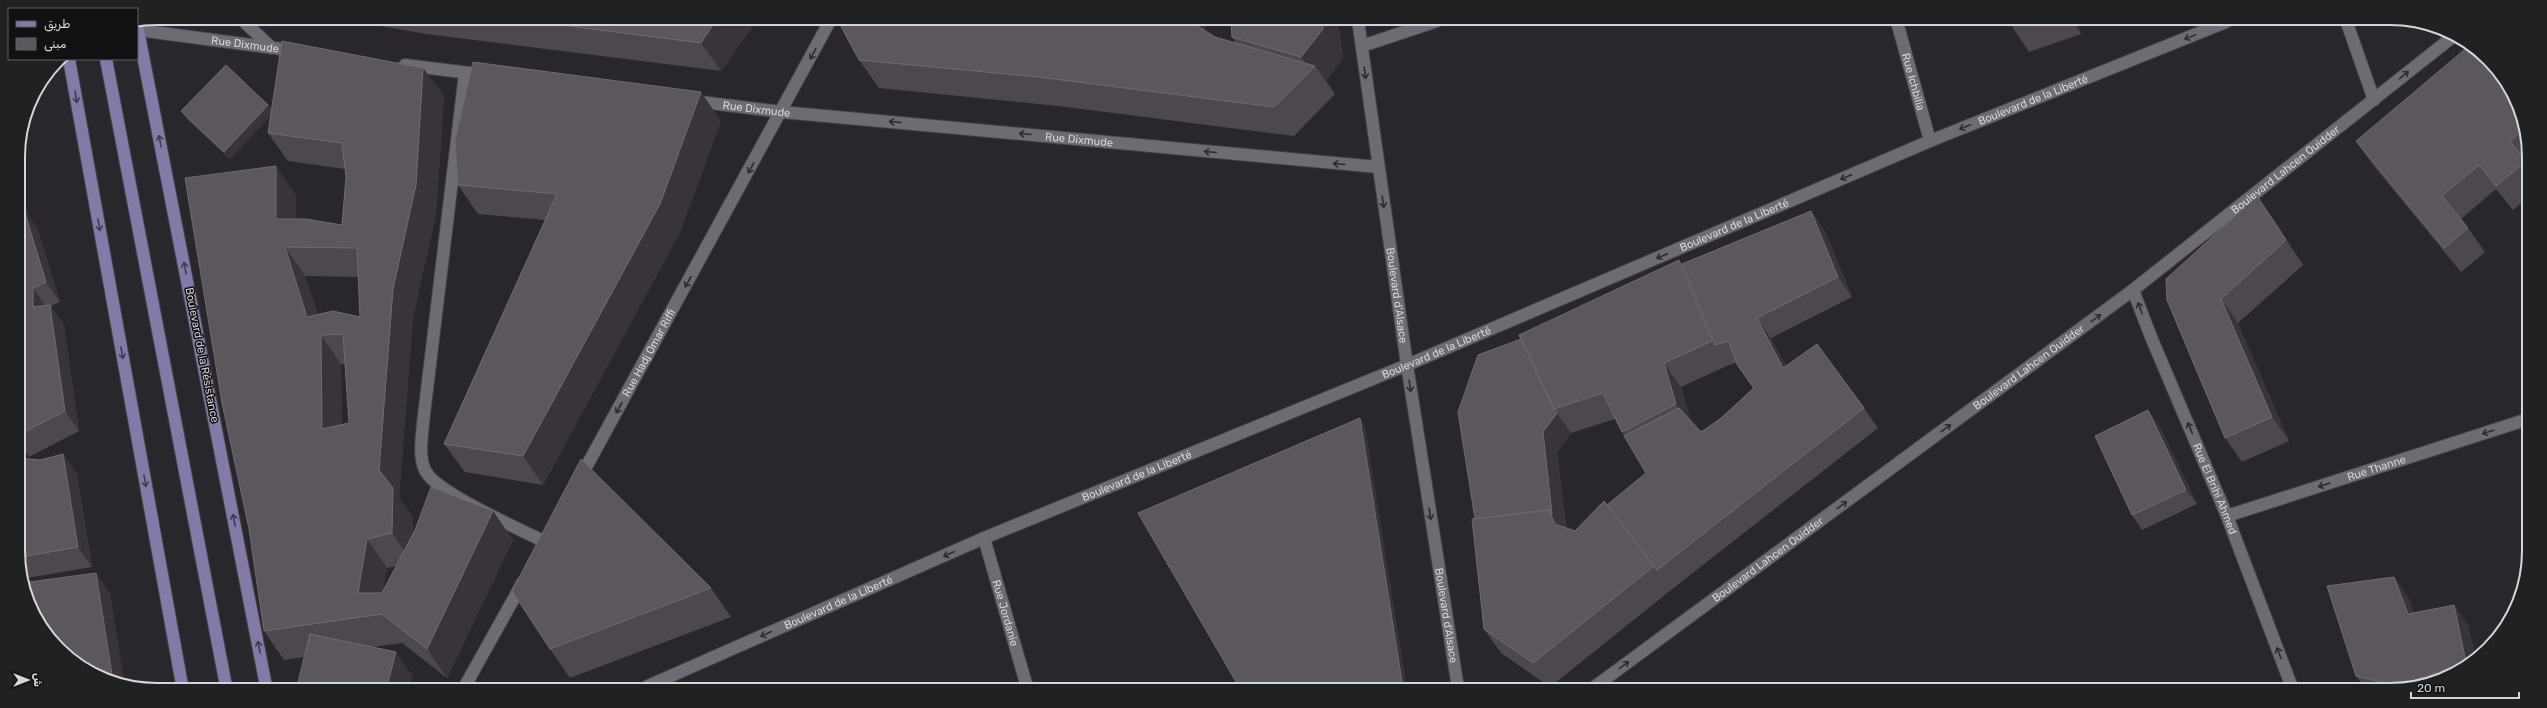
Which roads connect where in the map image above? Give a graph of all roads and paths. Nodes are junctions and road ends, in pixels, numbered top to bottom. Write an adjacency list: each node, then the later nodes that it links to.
1 (247, 25): 11 (street)
2 (828, 25): 20 (street, Rue Hadj Omar Riffi, one-way to 20)
3 (1359, 25): 10 (street, Boulevard d'Alsace)
4 (1425, 25): 10 (street)
5 (1898, 25): 21 (street, Rue Ichbilia)
6 (2219, 25): 21 (street, Boulevard de la Liberté, one-way to 21)
7 (2348, 25): 19 (street)
8 (138, 28): 11 (street, Rue Dixmude); 35 (main road, Boulevard de la Résistance, one-way to 8)
9 (2449, 39): 19 (street, Boulevard Lahcen Ouidder, one-way to 9)
10 (1362, 46): 22 (street, Boulevard d'Alsace, one-way to 22)
11 (272, 48): 12 (street, Rue Dixmude)
12 (310, 53)
13 (70, 60): 33 (main road, one-way to 33)
14 (106, 60): 34 (main road)
15 (395, 64): 16 (street)
16 (465, 73): 17 (street); 30 (street)
17 (496, 77)
18 (679, 99): 20 (street, Rue Dixmude)
19 (2374, 100): 23 (street, Boulevard Lahcen Ouidder)
20 (782, 112): 22 (street, Rue Dixmude, one-way to 20); 26 (street, Rue Hadj Omar Riffi, one-way to 26)
21 (1930, 141): 24 (street, Boulevard de la Liberté, one-way to 24)
22 (1378, 168): 24 (street, Boulevard d'Alsace, one-way to 24)
23 (2133, 290): 27 (street, Rue El Brihi Ahmed, one-way to 23); 40 (street, Boulevard Lahcen Ouidder, one-way to 23)
24 (1407, 365): 29 (street, Boulevard de la Liberté); 39 (street, Boulevard d'Alsace, one-way to 39)
25 (2522, 421): 27 (street, Rue Thanne, one-way to 27)
26 (572, 493)
27 (2227, 516): 41 (street, Rue El Brihi Ahmed, one-way to 27)
28 (553, 528): 30 (street)
29 (984, 538): 37 (street, Boulevard de la Liberté, one-way to 37); 38 (street, Rue Jordanie)
30 (545, 542): 31 (street)
31 (538, 556)
32 (530, 569): 36 (street)
33 (181, 683)
34 (225, 683)
35 (265, 683)
36 (467, 683)
37 (655, 683)
38 (1026, 683)
39 (1457, 683)
40 (1600, 683)
41 (2290, 683)

